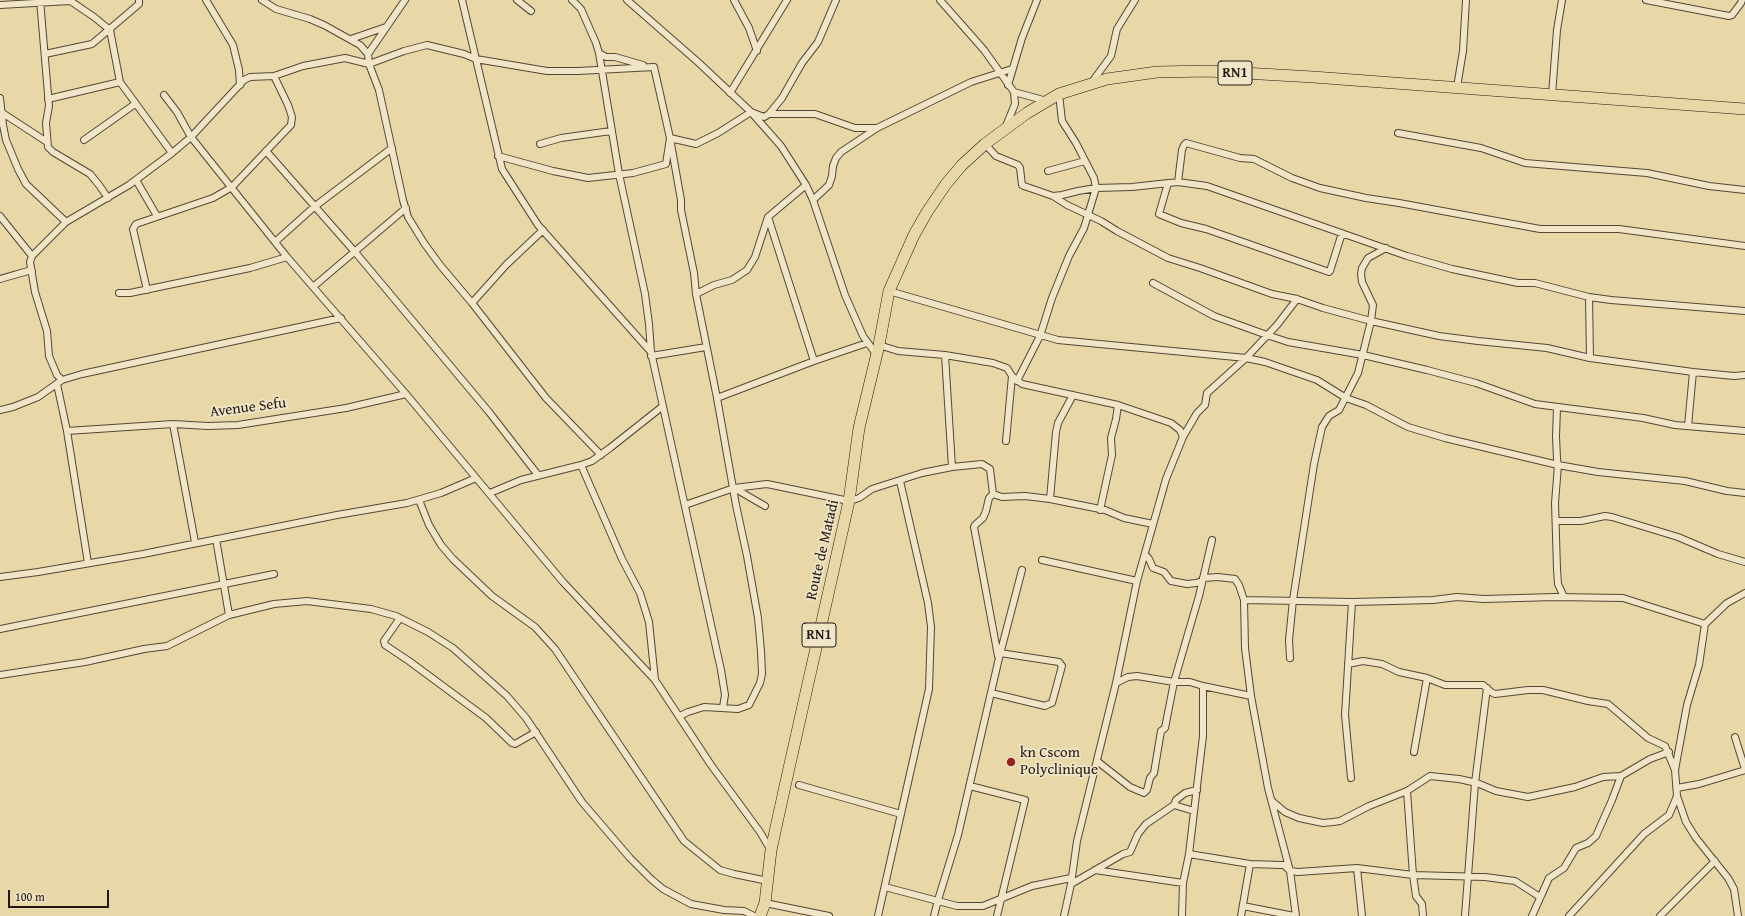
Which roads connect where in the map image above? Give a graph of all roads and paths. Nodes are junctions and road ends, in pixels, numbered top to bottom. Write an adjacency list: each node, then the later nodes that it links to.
1 (69, 0): 19 (street); 24 (street)
2 (139, 0): 24 (street)
3 (206, 0): 39 (street)
4 (262, 0): 25 (street)
5 (406, 0): 23 (street)
6 (462, 0): 30 (street)
7 (517, 0): 22 (street)
8 (572, 0): 27 (street)
9 (627, 0): 43 (street)
10 (734, 0): 26 (street)
11 (787, 0): 26 (street)
12 (836, 0): 54 (street)
13 (940, 0): 35 (street)
14 (1037, 0): 34 (street)
15 (1135, 0): 38 (street)
16 (1466, 0): 41 (street)
17 (1562, 0): 46 (street)
18 (1646, 0): 20 (street)
19 (40, 1): 21 (street); 28 (street)
20 (1743, 3)
21 (0, 6)
22 (531, 10)
23 (386, 27): 25 (street); 29 (street)
24 (110, 30): 28 (street); 37 (street)
25 (351, 39): 29 (street)
26 (757, 51): 43 (street)
27 (599, 53): 32 (street); 33 (street)
28 (45, 54): 48 (street)
29 (368, 54): 31 (street)
30 (476, 59): 31 (street); 33 (street); 68 (street)
31 (369, 64): 36 (street); 65 (street)
32 (647, 67): 33 (street); 60 (street)
33 (600, 70): 57 (street)
34 (1012, 70): 35 (street); 40 (street)
35 (1000, 72): 40 (street); 55 (street)
36 (274, 76): 39 (street); 66 (street)
37 (120, 82): 48 (street); 50 (street)
38 (1091, 83): 41 (highway, RN1); 44 (highway, RN1)
39 (240, 85): 59 (street)
40 (1008, 85): 42 (street)
41 (1457, 87): 46 (highway, RN1)
42 (1014, 92): 49 (street); 56 (street)
43 (730, 93): 53 (street)
44 (1059, 94): 49 (highway, RN1); 70 (street)
45 (164, 95): 59 (street)
46 (1552, 95): 51 (highway, RN1)
47 (0, 98): 52 (street)
48 (48, 99): 62 (street)
49 (1048, 101): 56 (highway, RN1)
50 (135, 104): 61 (street); 67 (street)
51 (1745, 109)
52 (1, 112): 62 (street); 90 (street)
53 (751, 112): 54 (street); 60 (street); 77 (street)
54 (769, 114): 55 (street)
55 (876, 128): 83 (street)
56 (1005, 128): 64 (highway, RN1)
57 (611, 131): 63 (street); 73 (street)
58 (1398, 133): 80 (street)
59 (191, 137): 67 (street); 78 (street)
60 (670, 138): 73 (street); 106 (street)
61 (84, 140)
62 (47, 142): 82 (street)
63 (540, 144)
64 (985, 144): 81 (street); 104 (highway, RN1)
65 (392, 148): 84 (street); 85 (street)
66 (266, 151): 78 (street); 84 (street)
67 (172, 153): 74 (street)
68 (498, 156): 69 (street); 71 (street)
69 (512, 160): 71 (street); 73 (street)
70 (1085, 161): 72 (street); 79 (street)
71 (502, 169): 91 (street)
72 (1048, 171)
73 (619, 174): 118 (street)
74 (136, 180): 82 (street); 88 (street)
75 (1178, 182): 76 (street); 92 (street); 94 (street)
76 (1168, 183): 79 (street); 92 (street)
77 (806, 185): 83 (street); 89 (street)
78 (232, 187): 88 (street); 93 (street)
79 (1096, 188): 81 (street); 86 (street)
80 (1745, 190)
81 (1053, 196): 86 (street)
82 (108, 198): 90 (street)
83 (813, 200): 115 (street)
84 (314, 207): 93 (street); 96 (street)
85 (406, 208): 96 (street); 109 (street)
86 (1088, 215): 108 (street); 114 (street)
87 (0, 216): 97 (street)
88 (157, 216): 103 (street)
89 (768, 217): 106 (street); 123 (street)
90 (66, 222): 97 (street)
91 (543, 230): 109 (street); 118 (street)
92 (1342, 233): 95 (street)
93 (275, 242): 98 (street)
94 (1745, 246)
95 (1386, 248): 107 (street); 112 (street)
96 (355, 252): 102 (street); 146 (street)
97 (32, 256): 99 (street)
98 (287, 257): 102 (street); 103 (street)
99 (32, 271): 100 (street); 127 (street)
100 (0, 279)
101 (1153, 283): 113 (street)
102 (313, 287): 111 (street)
103 (147, 290): 105 (street)
104 (890, 292): 114 (street); 117 (highway, RN1)
105 (119, 293)
106 (696, 294): 116 (street)
107 (1589, 297): 110 (street); 122 (street)
108 (1296, 299): 112 (street); 113 (street)
109 (472, 303): 142 (street)
110 (1745, 311)
111 (341, 318): 127 (street); 128 (street)
112 (1371, 322): 120 (street); 122 (street)
113 (1267, 335): 120 (street); 121 (street)
114 (1040, 336): 121 (street); 126 (street)
115 (867, 343): 117 (street); 123 (street)
116 (706, 347): 118 (street); 130 (street)
117 (878, 350): 119 (street); 155 (highway, Route de Matadi / RN1)
118 (651, 354): 133 (street)
119 (945, 355): 126 (street); 145 (street)
120 (1363, 355): 131 (street); 134 (street)
121 (1246, 358): 131 (street); 140 (street)
122 (1590, 358): 124 (street)
123 (814, 361): 130 (street)
124 (1693, 372): 125 (street); 137 (street)
125 (1745, 375)
126 (1014, 378): 129 (street); 141 (street)
127 (60, 382): 135 (street); 138 (street)
128 (406, 394): 136 (street, Avenue Sefu); 147 (street)
129 (1073, 395): 132 (street); 153 (street)
130 (717, 398): 149 (street)
131 (1346, 398): 144 (street); 177 (street)
132 (1118, 405): 140 (street); 158 (street)
133 (663, 406): 142 (street); 156 (street)
134 (1557, 408): 137 (street); 144 (street)
135 (0, 410)
136 (173, 424): 138 (street, Avenue Sefu); 163 (street)
137 (1688, 426): 139 (street)
138 (67, 431): 167 (street)
139 (1745, 431)
140 (1183, 437): 160 (street)
141 (1006, 441)
142 (600, 455): 143 (street)
143 (582, 465): 146 (street); 188 (street)
144 (1558, 465): 151 (street); 159 (street)
145 (952, 467): 148 (street); 152 (street)
146 (538, 475): 150 (street)
147 (476, 478): 150 (street); 154 (street)
148 (900, 481): 155 (street); 216 (street)
149 (734, 488): 155 (street); 156 (street); 157 (street); 195 (street)
150 (490, 493): 188 (street)
151 (1745, 493)
152 (994, 494): 153 (street); 183 (street)
153 (1050, 499): 158 (street)
154 (419, 500): 161 (street); 226 (street)
155 (849, 501): 217 (highway, Route de Matadi / RN1)
156 (685, 505): 195 (street)
157 (764, 506)
158 (1100, 510): 160 (street)
159 (1557, 521): 166 (street); 175 (street)
160 (1153, 524): 164 (street)
161 (216, 539): 163 (street); 173 (street)
162 (1212, 540): 171 (street)
163 (195, 542): 167 (street)
164 (1145, 554): 171 (street); 172 (street)
165 (1042, 560): 172 (street)
166 (1745, 562)
167 (88, 563): 170 (street)
168 (1022, 570): 183 (street)
169 (274, 574): 173 (street)
170 (0, 578)
171 (1202, 579): 176 (street); 189 (street)
172 (1138, 581): 190 (street)
173 (223, 584): 179 (street); 182 (street)
174 (1745, 593): 181 (street)
175 (1564, 597): 178 (street); 181 (street)
176 (1244, 600): 177 (street); 194 (street)
177 (1293, 600): 178 (street); 184 (street)
178 (1352, 602): 185 (street)
179 (229, 615): 180 (street); 186 (street)
180 (400, 618): 197 (street); 197 (street)
181 (1705, 624): 202 (street)
182 (0, 629)
183 (999, 655): 193 (street); 193 (street)
184 (1290, 658)
185 (1348, 664): 187 (street); 205 (street)
186 (0, 675)
187 (1427, 678): 192 (street); 199 (street)
188 (655, 680): 196 (street)
189 (1174, 682): 190 (street); 191 (street); 201 (street)
190 (1116, 683): 201 (street)
191 (1202, 686): 194 (street); 210 (street)
192 (1487, 688): 200 (street); 206 (street)
193 (991, 694): 208 (street)
194 (1251, 696): 213 (street)
195 (723, 707): 196 (street)
196 (680, 716): 217 (street)
197 (536, 732): 236 (street)
198 (1735, 737): 203 (street)
199 (1414, 752)
200 (1668, 752): 202 (street); 204 (street)
201 (1097, 761): 227 (street)
202 (1675, 770): 209 (street)
203 (1745, 770): 209 (street)
204 (1621, 776): 206 (street); 230 (street)
205 (1351, 778)
206 (1475, 783): 211 (street); 225 (street)
207 (799, 786): 216 (street)
208 (970, 786): 231 (street); 232 (street)
209 (1677, 788): 212 (street)
210 (1197, 790): 214 (street); 215 (street)
211 (1406, 791): 213 (street); 224 (street)
212 (1677, 796): 219 (street); 250 (street)
213 (1272, 801): 223 (street)
214 (1174, 805): 215 (street); 222 (street)
215 (1194, 811): 218 (street)
216 (901, 814): 229 (street)
217 (771, 850): 226 (highway, Route de Matadi / RN1)
218 (1189, 854): 220 (street); 228 (street)
219 (1715, 861): 251 (street); 252 (street)
220 (1250, 864): 223 (street); 234 (street)
221 (1357, 868): 223 (street); 224 (street); 246 (street)
222 (1095, 870): 227 (street); 228 (street)
223 (1290, 871): 245 (street)
224 (1413, 875): 225 (street); 247 (street)
225 (1468, 876): 230 (street); 248 (street)
226 (768, 881): 233 (highway, Route de Matadi / RN1)
227 (1071, 881): 232 (street); 242 (street)
228 (1183, 883): 243 (street)
229 (884, 887): 231 (street); 239 (street)
230 (1540, 897): 249 (street)
231 (938, 900): 232 (street); 240 (street)
232 (1000, 900): 241 (street)
233 (765, 903): 237 (highway, Route de Matadi / RN1); 238 (street)
234 (1243, 906): 244 (street); 245 (street)
235 (1745, 914): 252 (street)
236 (754, 916)
237 (760, 916)
238 (829, 916)
239 (878, 916)
240 (934, 916)
241 (998, 916)
242 (1064, 916)
243 (1182, 916)
244 (1241, 916)
245 (1295, 916)
246 (1362, 916)
247 (1423, 916)
248 (1465, 916)
249 (1532, 916)
250 (1569, 916)
251 (1660, 916)
252 (1739, 916)

